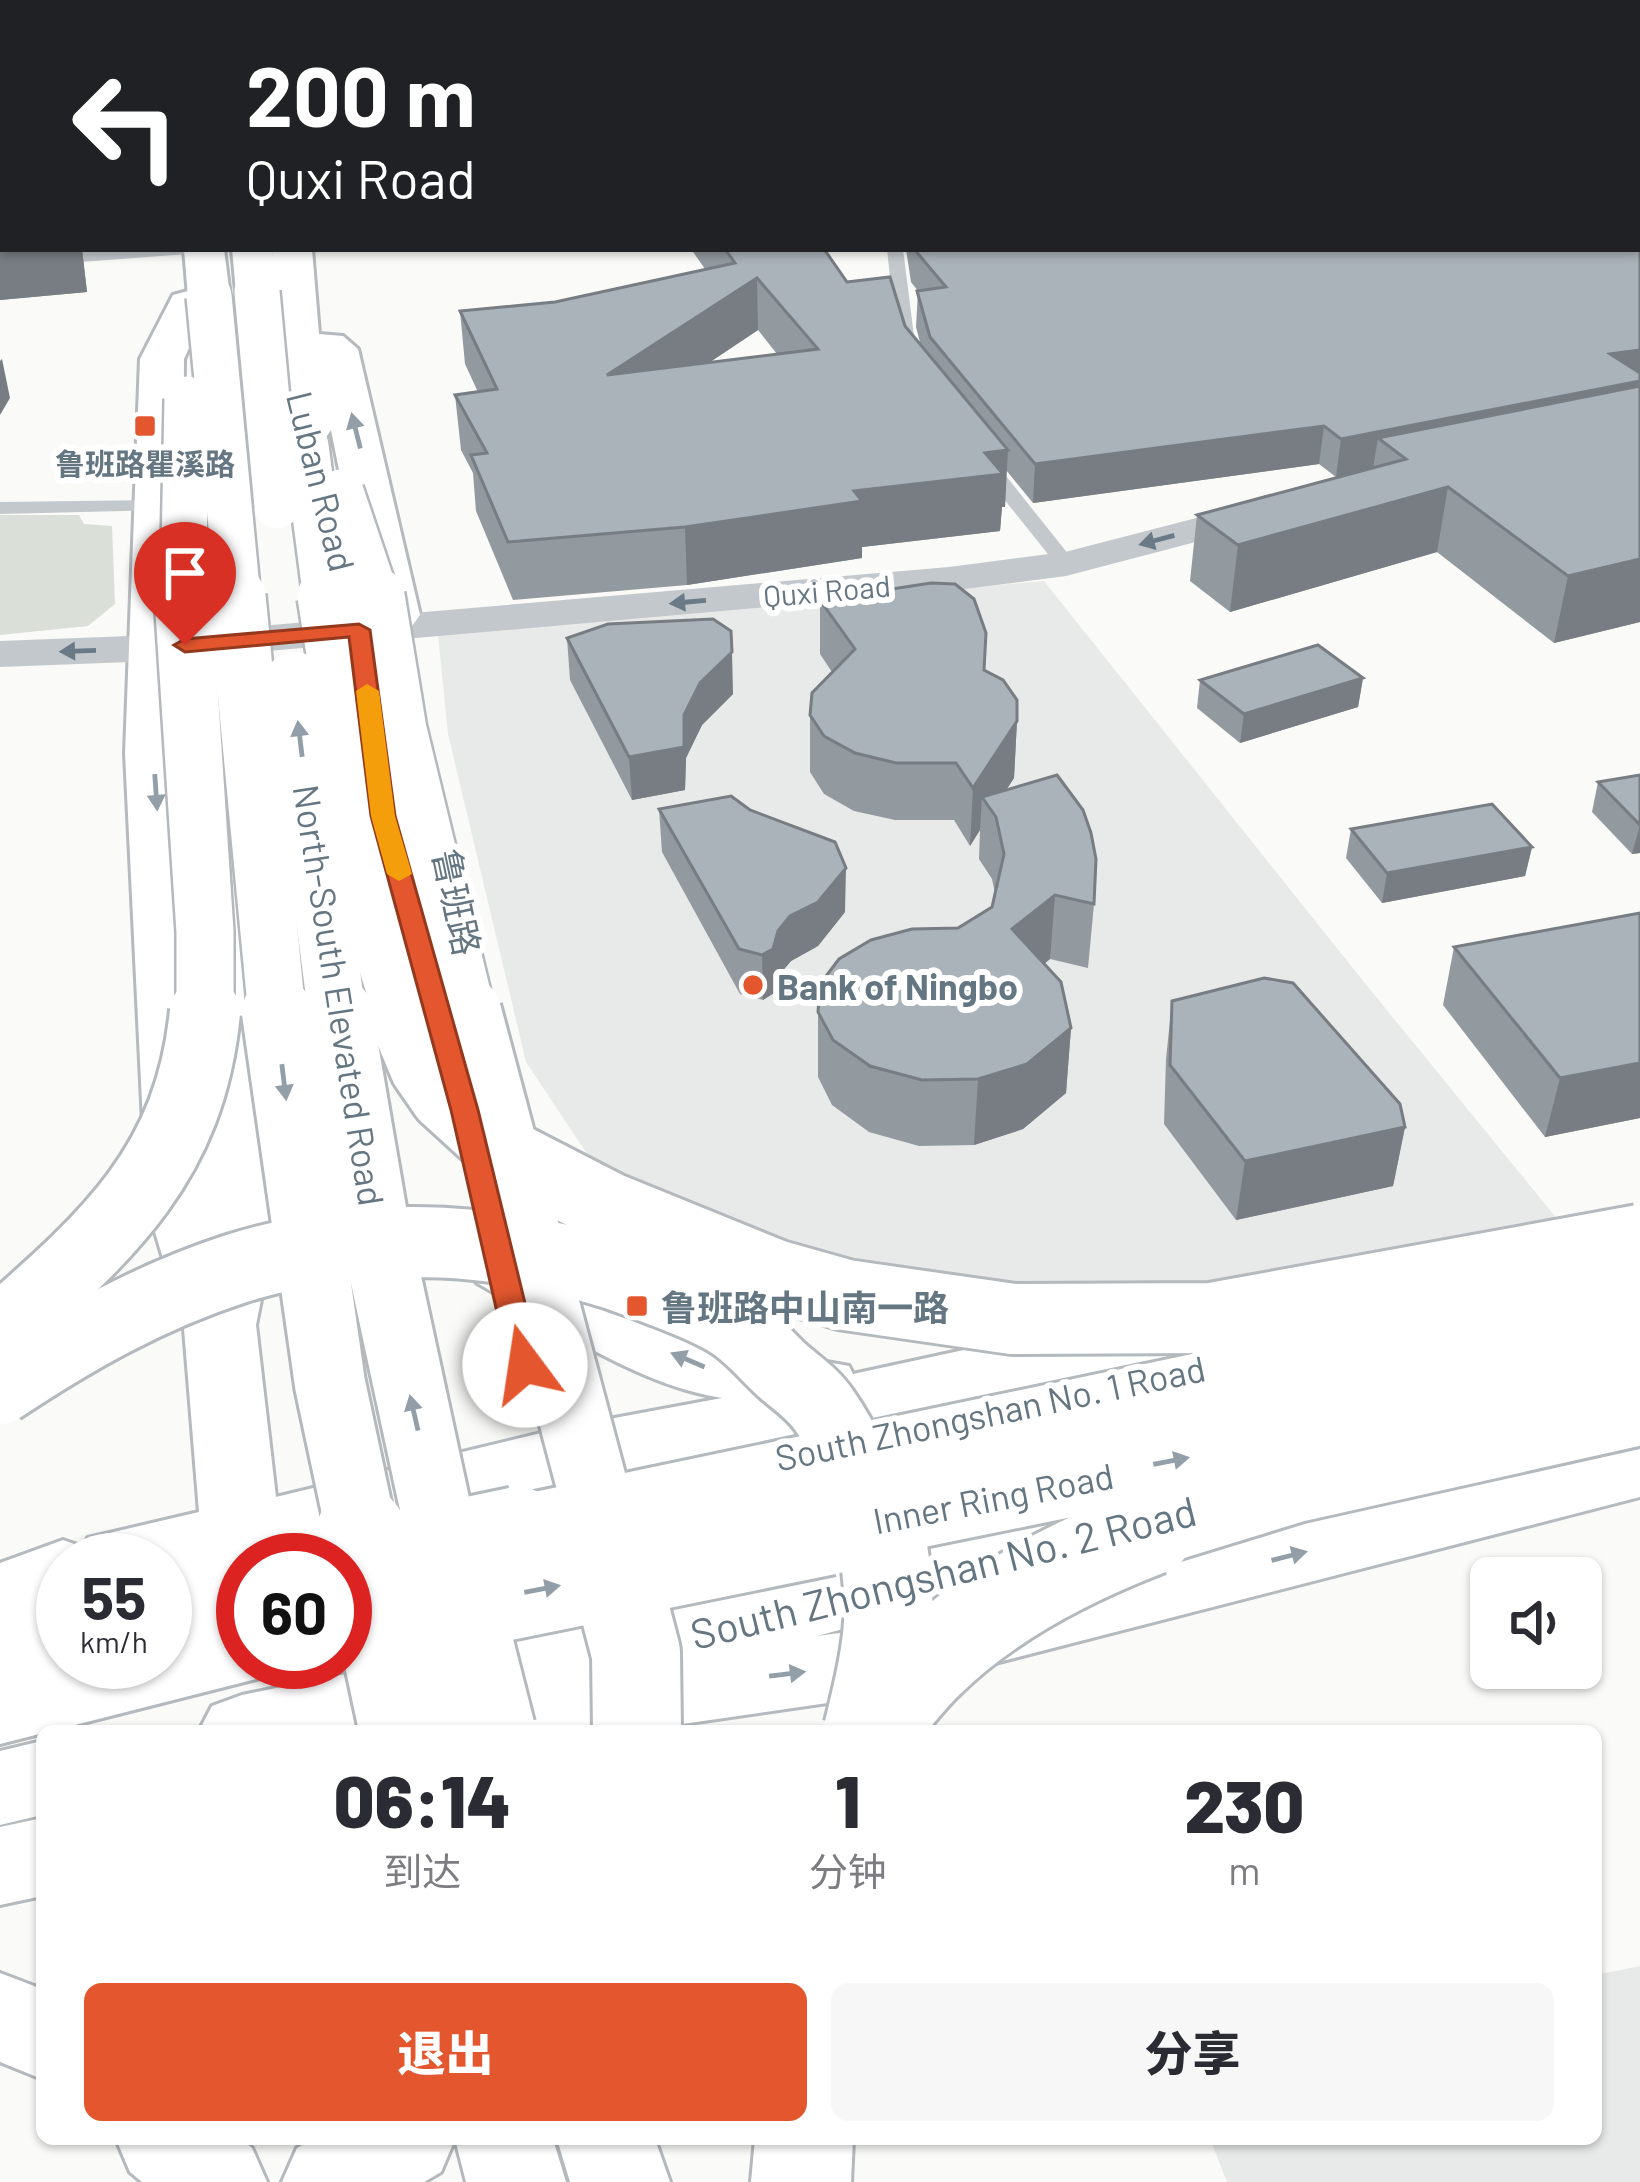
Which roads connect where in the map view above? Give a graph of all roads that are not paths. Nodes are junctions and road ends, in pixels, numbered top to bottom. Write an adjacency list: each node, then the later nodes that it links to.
1 (895, 252): 4 (lane)
2 (0, 263): 3 (lane)
3 (231, 274): 5 (main road, bridge); 8 (main road); 11 (main road, Luban Road, one-way to 3); 12 (main road); 28 (main road, bridge); 51 (main road, North-South Elevated Road, one-way to 51, bridge); 52 (main road, North-South Elevated Road, one-way to 3, bridge)
4 (909, 355)
5 (306, 446): 16 (main road, bridge); 48 (main road, bridge)
6 (974, 449): 10 (lane)
7 (1305, 501): 10 (street, Quxi Road, one-way to 10)
8 (158, 506): 9 (lane); 13 (main road)
9 (0, 508)
10 (1066, 564): 11 (street, Quxi Road, one-way to 11)
11 (378, 629): 12 (street, Quxi Road); 15 (main road, Luban Road)
12 (214, 643): 13 (street, Quxi Road); 26 (main road)
13 (156, 648): 14 (street, Quxi Road, one-way to 14); 26 (main road, one-way to 26)
14 (0, 654)
15 (458, 1085): 19 (main road, Luban Road); 25 (main road)
16 (513, 1158): 20 (main road, bridge); 23 (main road, bridge)
17 (1640, 1224): 25 (main road, South Zhongshan No. 1 Road)
18 (1640, 1240): 23 (main road, bridge)
19 (499, 1263): 30 (main road, one-way to 19); 33 (main road, Luban Road)
20 (616, 1269): 24 (main road, bridge); 28 (main road, bridge)
21 (1640, 1273): 33 (main road, South Zhongshan No. 1 Road)
22 (1640, 1296): 38 (main road, Inner Ring Road, bridge)
23 (1012, 1319): 24 (main road, bridge)
24 (732, 1324): 54 (main road, bridge)
25 (1184, 1328): 30 (main road, South Zhongshan No. 1 Road)
26 (221, 1329): 32 (main road)
27 (1640, 1358): 39 (main road, Inner Ring Road, one-way to 27, bridge)
28 (13, 1360)
29 (1640, 1392): 48 (main road, South Zhongshan No. 2 Road)
30 (886, 1395): 33 (main road, South Zhongshan No. 1 Road)
31 (1640, 1410): 55 (main road, bridge)
32 (233, 1444): 35 (main road); 36 (main road)
33 (589, 1468): 37 (main road, South Zhongshan No. 1 Road); 48 (main road, Luban Road)
34 (1640, 1468): 48 (main road, one-way to 34)
35 (239, 1533)
36 (314, 1533)
37 (372, 1559)
38 (372, 1564)
39 (372, 1566)
40 (36, 1577): 43 (main road)
41 (372, 1581): 47 (main road)
42 (36, 1583): 44 (main road)
43 (0, 1584)
44 (0, 1597)
45 (36, 1642): 46 (main road)
46 (0, 1650)
47 (578, 1660): 48 (main road); 49 (main road)
48 (664, 1698): 53 (main road, South Zhongshan No. 2 Road)
49 (252, 1700): 50 (main road)
50 (0, 1709)
51 (403, 1725)
52 (490, 1725)
53 (511, 1725)
54 (870, 1725)
55 (874, 1725)
56 (36, 1779): 57 (main road)
57 (0, 1788)
58 (36, 1858): 59 (main road)
59 (0, 1867)
60 (172, 2145): 67 (main road)
61 (308, 2145): 68 (main road)
62 (396, 2145): 69 (main road)
63 (506, 2145): 70 (main road)
64 (608, 2145): 71 (main road)
65 (804, 2145): 72 (main road)
66 (834, 2145): 73 (main road)
67 (217, 2182)
68 (316, 2182)
69 (332, 2182)
70 (516, 2182)
71 (620, 2182)
72 (801, 2182)
73 (848, 2182)

